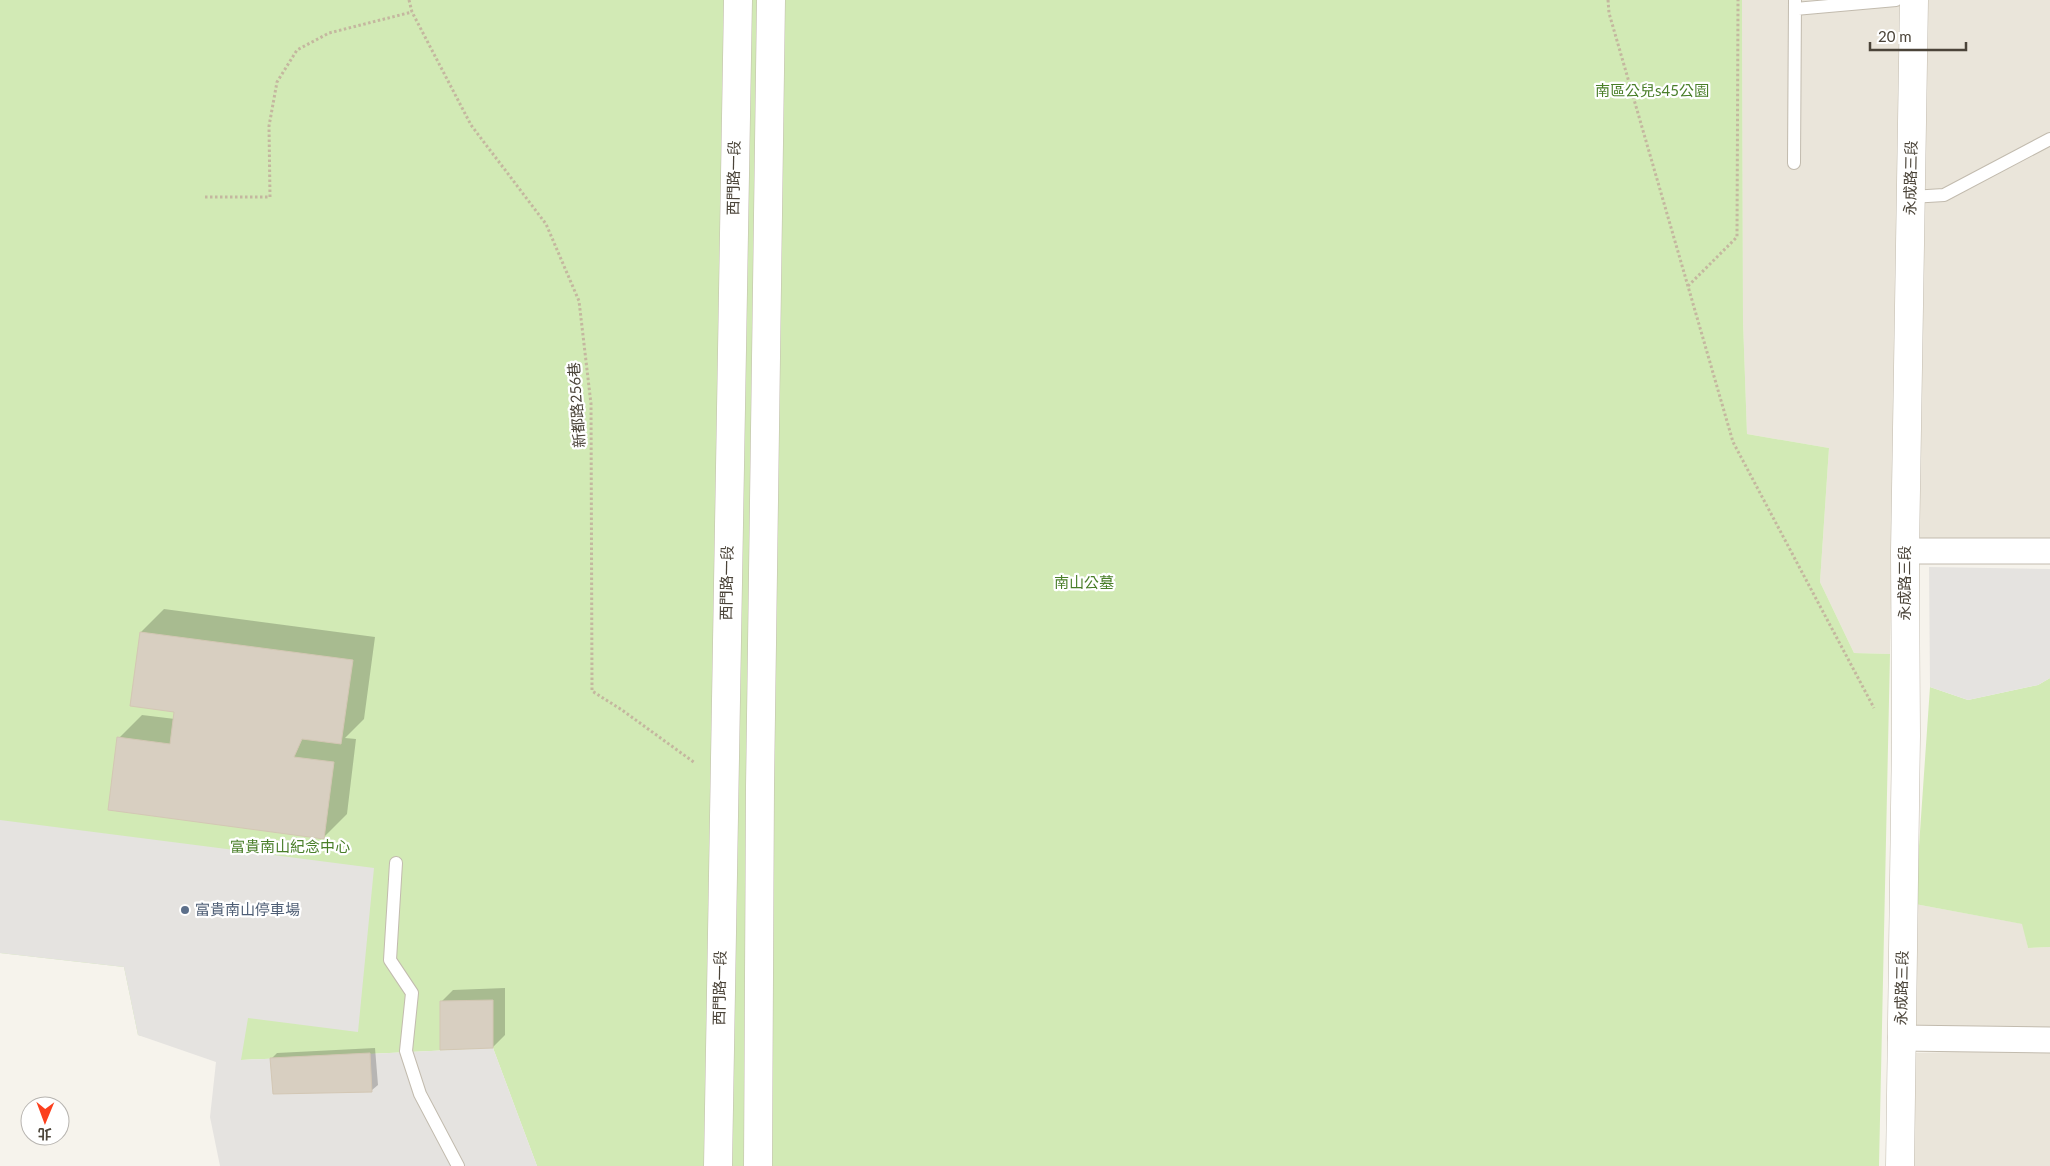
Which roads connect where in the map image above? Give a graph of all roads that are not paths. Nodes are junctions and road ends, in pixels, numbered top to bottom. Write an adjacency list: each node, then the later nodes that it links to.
1 (738, 0): 15 (street, 西門路一段)
2 (771, 0): 16 (street)
3 (1896, 0): 5 (lane)
4 (1914, 0): 8 (street, 永成路三段)
5 (1795, 4): 7 (lane)
6 (2050, 139): 8 (lane)
7 (1794, 163)
8 (1911, 197): 10 (street, 永成路三段)
9 (2050, 550): 10 (street)
10 (1905, 551): 12 (street, 永成路三段)
11 (396, 863): 14 (lane)
12 (1901, 1038): 13 (street); 17 (street, 永成路三段)
13 (2050, 1040)
14 (458, 1166)
15 (718, 1166)
16 (758, 1166)
17 (1900, 1166)

